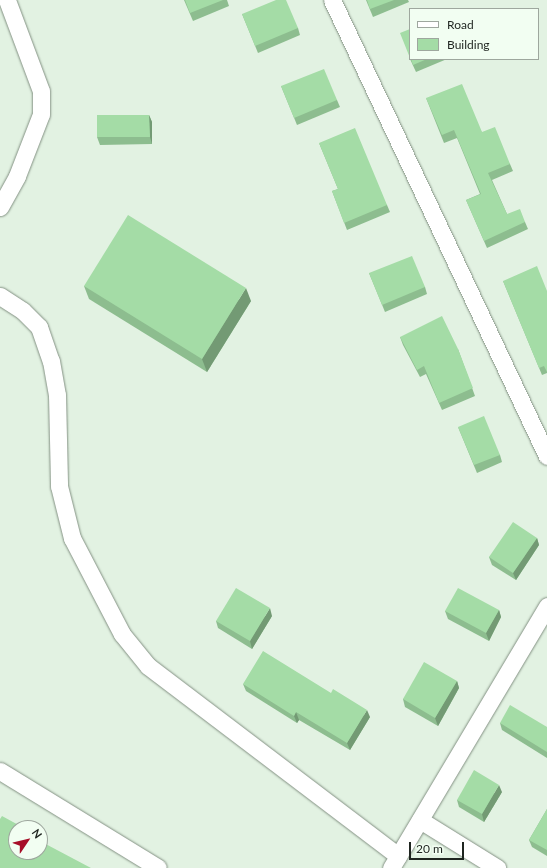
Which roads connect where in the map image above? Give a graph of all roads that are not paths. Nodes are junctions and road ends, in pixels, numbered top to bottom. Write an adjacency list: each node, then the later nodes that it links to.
1 (7, 0): 3 (street)
2 (332, 0): 5 (street)
3 (0, 207)
4 (0, 296): 9 (street)
5 (547, 456)
6 (547, 606): 8 (street)
7 (0, 771): 10 (street)
8 (420, 820): 9 (street); 11 (street)
9 (394, 862)
10 (158, 868)
11 (497, 868)

